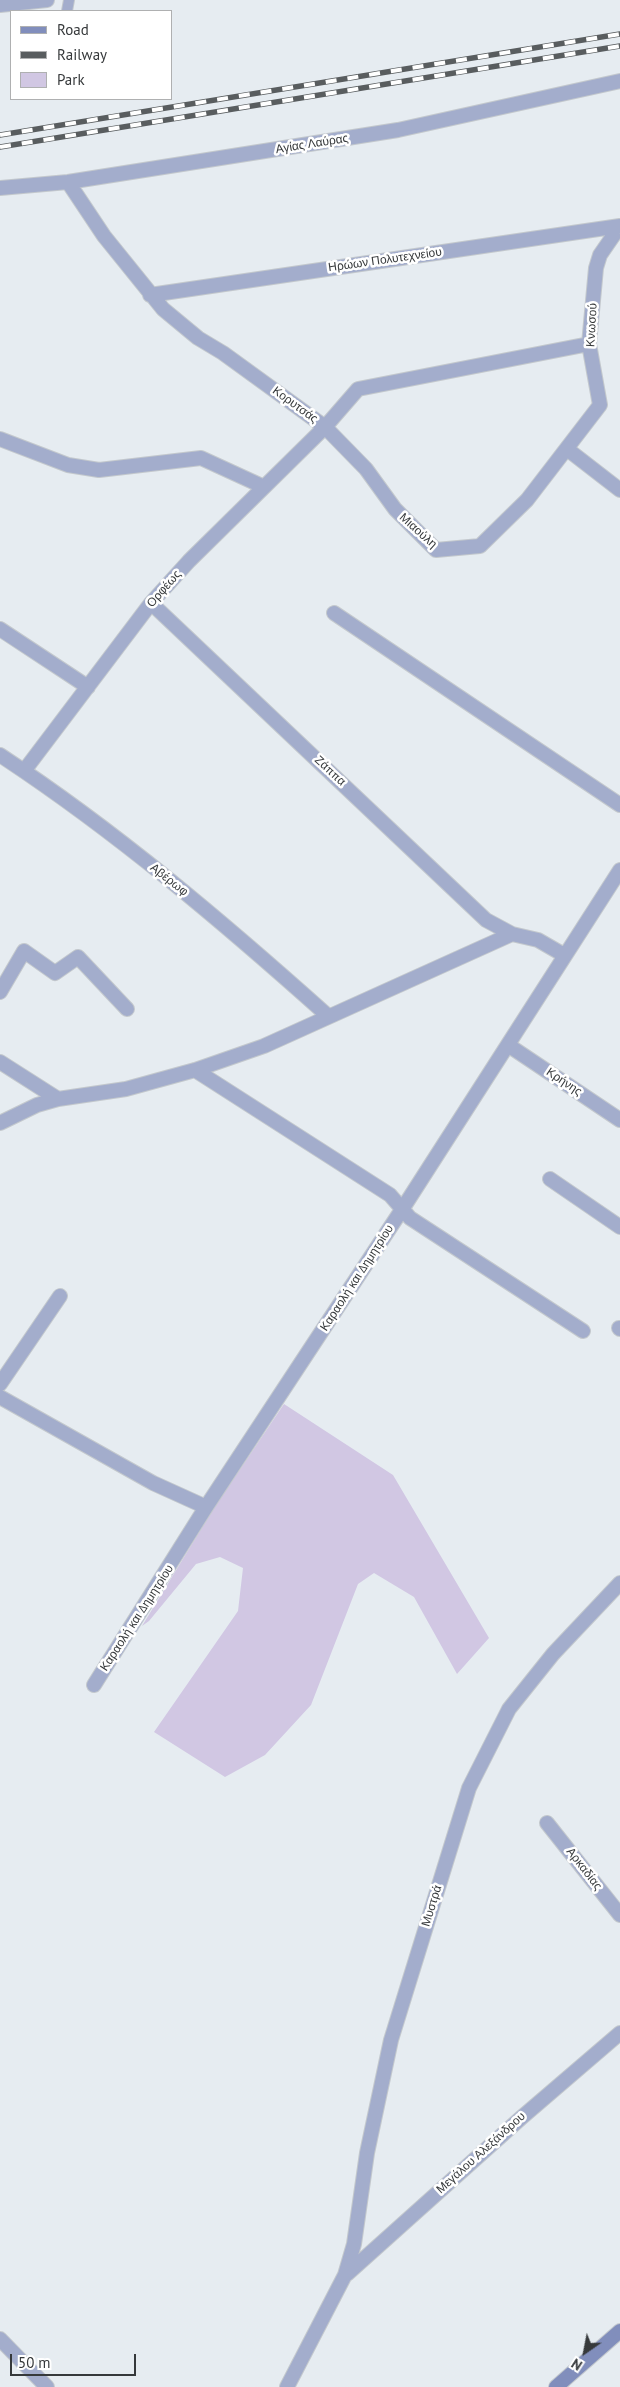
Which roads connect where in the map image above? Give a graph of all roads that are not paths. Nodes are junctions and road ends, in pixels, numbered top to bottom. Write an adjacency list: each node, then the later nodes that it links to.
1 (47, 0): 2 (street)
2 (0, 5)
3 (620, 81): 4 (street, Αγίας Λαύρας)
4 (68, 182): 5 (street, Αγίας Λαύρας); 7 (street, Κορυτσάς)
5 (0, 188)
6 (620, 226): 7 (street, Ηρώων Πολυτεχνείου); 8 (street, Κνωσού)
7 (150, 295): 9 (street, Κορυτσάς)
8 (589, 344): 9 (street, Κορυτσάς); 11 (street, Κνωσού)
9 (325, 427): 11 (street, Μιαούλη); 12 (street, Ορφέως)
10 (0, 439): 12 (street)
11 (567, 449): 13 (street)
12 (262, 486): 14 (street, Ορφέως)
13 (620, 490)
14 (151, 603): 17 (street, Ορφέως); 22 (street, Ζάππα)
15 (334, 613): 20 (street)
16 (0, 629): 17 (street)
17 (88, 687): 19 (street, Ορφέως)
18 (0, 755): 19 (street, Αβέρωφ)
19 (24, 771): 26 (street, Αβέρωφ)
20 (620, 805)
21 (620, 870): 23 (street, Καραολή και Δημητρίου)
22 (512, 934): 23 (street, Ζάππα); 26 (street)
23 (564, 955): 27 (street, Καραολή και Δημητρίου)
24 (0, 992): 25 (street)
25 (128, 1009)
26 (328, 1016): 29 (street)
27 (508, 1045): 31 (street, Κρήνης); 34 (street, Καραολή και Δημητρίου)
28 (0, 1062): 30 (street)
29 (195, 1070): 30 (street); 34 (street)
30 (58, 1099): 32 (street)
31 (620, 1120)
32 (0, 1123)
33 (550, 1179): 35 (street)
34 (403, 1208): 37 (street); 40 (street, Καραολή και Δημητρίου)
35 (620, 1227)
36 (60, 1296): 38 (street)
37 (583, 1331)
38 (0, 1384)
39 (0, 1397): 40 (street)
40 (206, 1507): 42 (street, Καραολή και Δημητρίου)
41 (620, 1583): 46 (street, Μυστρά)
42 (94, 1685)
43 (547, 1823): 44 (street, Αρκαδίας)
44 (620, 1915)
45 (620, 2033): 46 (street, Μεγάλου Αλεξάνδρου)
46 (345, 2275): 50 (street)
47 (620, 2332): 51 (main road)
48 (0, 2339): 49 (street)
49 (46, 2387)
50 (287, 2387)
51 (556, 2387)

